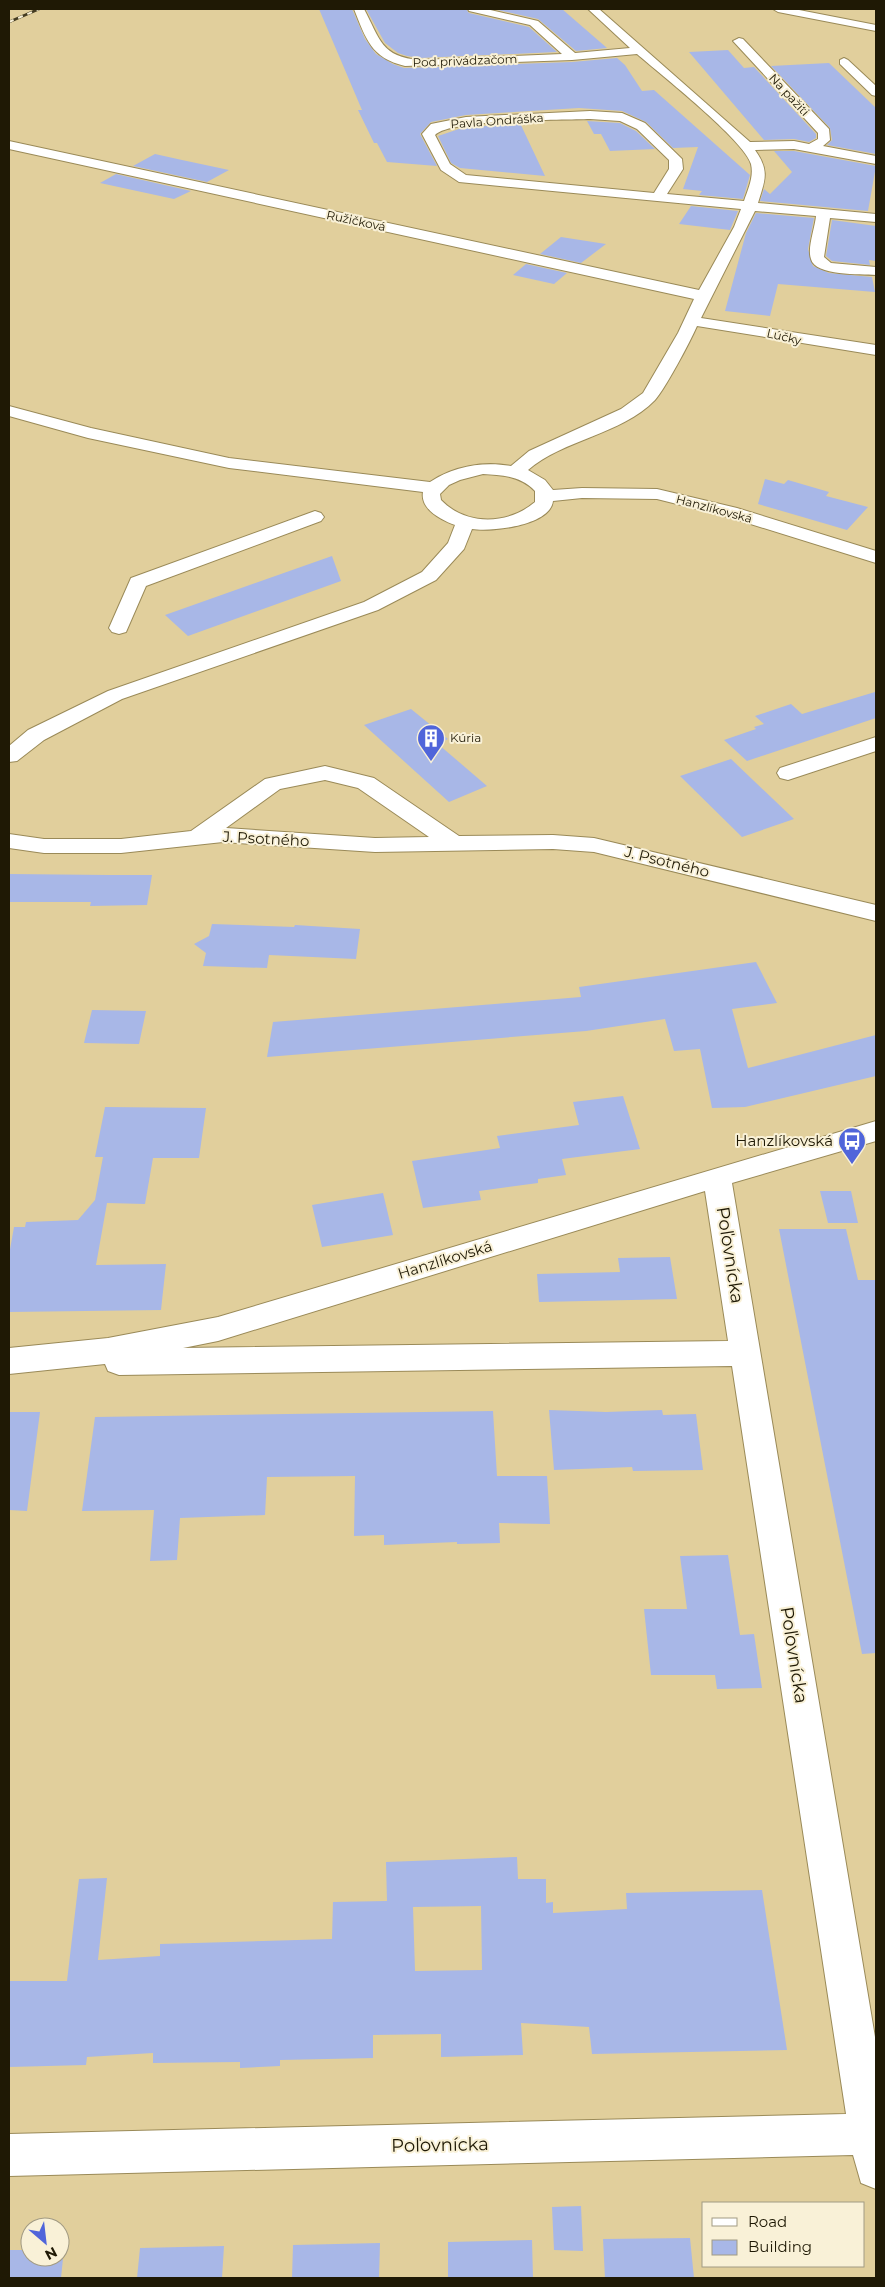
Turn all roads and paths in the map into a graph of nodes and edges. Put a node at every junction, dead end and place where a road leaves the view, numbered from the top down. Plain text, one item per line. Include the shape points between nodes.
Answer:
1 (359, 9) edge
2 (473, 9) edge
3 (593, 9) edge
4 (778, 9) edge
5 (876, 28) edge
6 (739, 42) dead end
7 (640, 50) junction
8 (572, 57) junction
9 (844, 62) dead end
10 (876, 92) edge
11 (9, 146) edge
12 (746, 146) junction
13 (812, 148) junction
14 (876, 160) edge
15 (658, 197) junction
16 (749, 206) junction
17 (824, 213) junction
18 (876, 218) edge
19 (876, 271) edge
20 (703, 296) junction
21 (692, 321) junction
22 (876, 350) edge
23 (9, 411) edge
24 (516, 472) junction
25 (434, 488) junction
26 (546, 496) junction
27 (315, 517) dead end
28 (465, 521) junction
29 (876, 557) edge
30 (118, 628) dead end
31 (876, 744) edge
32 (9, 756) edge
33 (808, 790) dead end
34 (198, 838) junction
35 (9, 841) edge
36 (454, 843) junction
37 (876, 913) edge
38 (876, 1131) edge
39 (717, 1177) junction
40 (745, 1353) junction
41 (9, 1363) edge
42 (873, 2151) edge
43 (9, 2156) edge

1 - 8 street, Pod privádzačom via 382,54 398,62 420,64
2 - 8 street via 534,22
3 - 7 street
4 - 5 street
6 - 13 street, Na pažiti via 824,132 824,140
7 - 8 street, Pod privádzačom
7 - 12 street
9 - 10 street
11 - 20 street, Ružičková
12 - 13 street via 786,144
12 - 16 street via 757,162 759,175
13 - 14 street
15 - 15 street, Pavla Ondráška via 676,169 675,159 640,126 622,117 590,115 450,122 428,134 445,168 454,176
15 - 16 street, Pavla Ondráška
16 - 17 street, Pavla Ondráška
16 - 20 street
17 - 18 street, Pavla Ondráška
17 - 19 street via 819,262 828,267
20 - 21 street
21 - 22 street, Lúčky
21 - 24 street via 649,396 627,413 535,455
23 - 25 street via 88,433 229,463
24 - 25 street via 466,470 446,478
24 - 26 street via 540,484
25 - 28 street via 434,504 440,511
26 - 28 street via 538,511 514,522
26 - 29 street, Hanzlíkovská via 657,494 731,512
27 - 30 street via 138,582
28 - 32 street via 458,546 429,576 371,606 115,695 36,735
31 - 33 street via 781,767
34 - 35 street, J. Psotného via 117,846 44,846
34 - 36 street, J. Psotného via 223,835 375,845
34 - 36 street, J. Psotného via 273,784 325,773 366,783
36 - 37 street, J. Psotného via 594,845
38 - 39 street, Hanzlíkovská
39 - 40 street, Poľovnícka
39 - 41 street, Hanzlíkovská via 218,1330 108,1351
40 - 41 street, Hanzlíkovská
40 - 42 street, Poľovnícka
42 - 43 street, Poľovnícka

